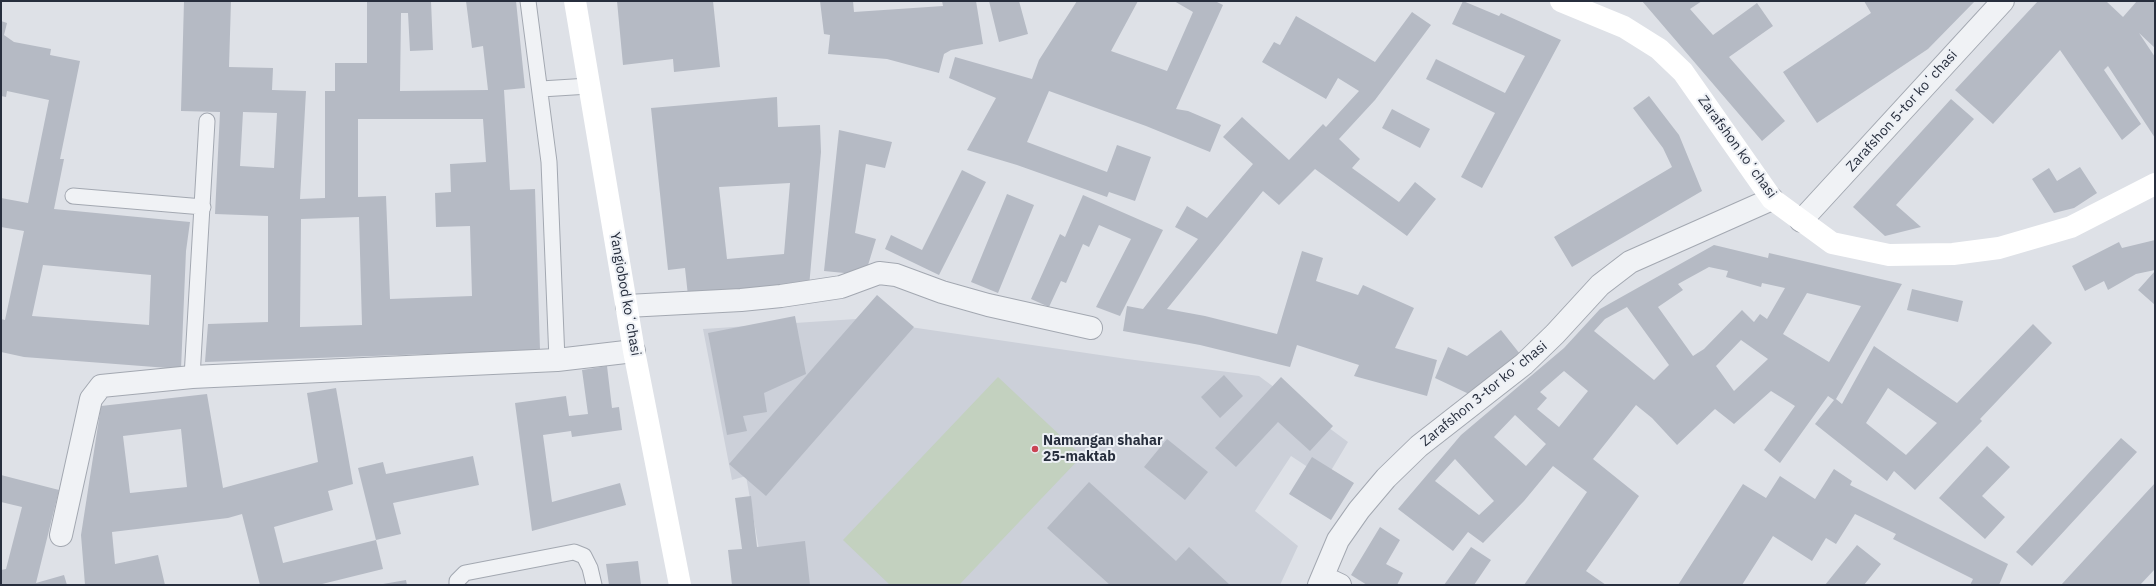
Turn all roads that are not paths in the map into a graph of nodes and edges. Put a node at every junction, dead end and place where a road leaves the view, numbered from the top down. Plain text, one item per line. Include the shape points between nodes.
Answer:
1 (528, 1) edge
2 (575, 1) edge
3 (1561, 1) edge
4 (2003, 1) edge
5 (589, 86) junction
6 (540, 89) junction
7 (208, 121) dead end
8 (2155, 184) edge
9 (73, 196) dead end
10 (1772, 199) junction
11 (203, 208) junction
12 (1801, 221) junction
13 (627, 306) junction
14 (1092, 328) dead end
15 (634, 351) junction
16 (557, 360) junction
17 (192, 377) junction
18 (62, 535) dead end
19 (1328, 582) edge
20 (457, 585) edge
21 (594, 585) edge
22 (680, 585) edge

1 - 6 lane
2 - 5 street, Yangiobod koʻchasi
3 - 10 street, Zarafshon koʻchasi via 1624,27 1659,49 1683,72
4 - 12 street, Zarafshon 5-tor koʻchasi
5 - 6 lane
5 - 13 street, Yangiobod koʻchasi
6 - 16 lane via 549,162
7 - 11 lane
8 - 12 street, Zarafshon koʻchasi via 2071,227 1999,248 1953,254 1890,255 1832,243
9 - 11 lane
10 - 12 street, Zarafshon koʻchasi
10 - 19 street, Zarafshon 3-tor koʻchasi via 1630,262 1600,285 1556,334 1524,364 1419,446 1386,478 1338,540
11 - 17 lane
13 - 14 street via 781,296 841,287 879,273 896,275 942,292 988,304
13 - 15 street, Yangiobod koʻchasi
15 - 16 street
15 - 22 street, Yangiobod koʻchasi
16 - 17 street
17 - 18 street via 105,385 97,389 91,399
20 - 21 lane via 457,581 465,573 574,552 584,556

